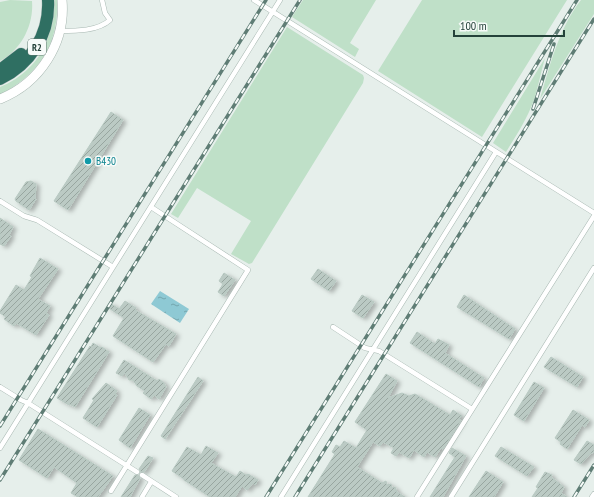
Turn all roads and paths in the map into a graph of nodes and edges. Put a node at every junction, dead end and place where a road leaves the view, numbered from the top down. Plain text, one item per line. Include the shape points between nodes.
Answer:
1 (40, 0) edge
2 (48, 0) edge
3 (62, 0) edge
4 (102, 0) edge
5 (254, 0) edge
6 (280, 0) edge
7 (272, 12) junction
8 (60, 31) junction
9 (0, 70) edge
10 (0, 79) edge
11 (0, 99) edge
12 (496, 152) junction
13 (0, 201) edge
14 (151, 207) junction
15 (594, 214) edge
16 (113, 267) junction
17 (594, 268) edge
18 (333, 326) dead end
19 (372, 350) junction
20 (0, 387) edge
21 (28, 403) junction
22 (472, 409) junction
23 (0, 448) edge
24 (127, 465) junction
25 (137, 472) dead end
26 (142, 475) dead end
27 (151, 482) junction
28 (110, 494) edge
29 (594, 494) edge
30 (142, 497) edge
31 (176, 497) edge
32 (281, 497) edge
33 (417, 497) edge
34 (451, 497) edge
35 (592, 497) edge

1 - 9 highway, R2 via 40,13 34,36 22,54
2 - 10 highway, R2 via 46,26 36,48 22,64
3 - 8 street
4 - 8 lane via 105,13 110,20 106,24
5 - 7 lane
6 - 7 lane
7 - 12 lane
7 - 14 lane
8 - 11 street via 47,60 35,76 16,92
12 - 15 lane
12 - 19 lane
13 - 16 lane via 24,216 37,220
14 - 16 lane
14 - 24 lane via 248,270
15 - 22 lane
16 - 21 lane
17 - 34 lane
18 - 19 lane
19 - 22 lane via 379,351
19 - 32 lane
20 - 21 lane
21 - 23 lane
21 - 24 lane
22 - 33 lane
24 - 25 lane
24 - 28 lane
26 - 27 lane
27 - 30 lane
27 - 31 lane
29 - 35 lane

